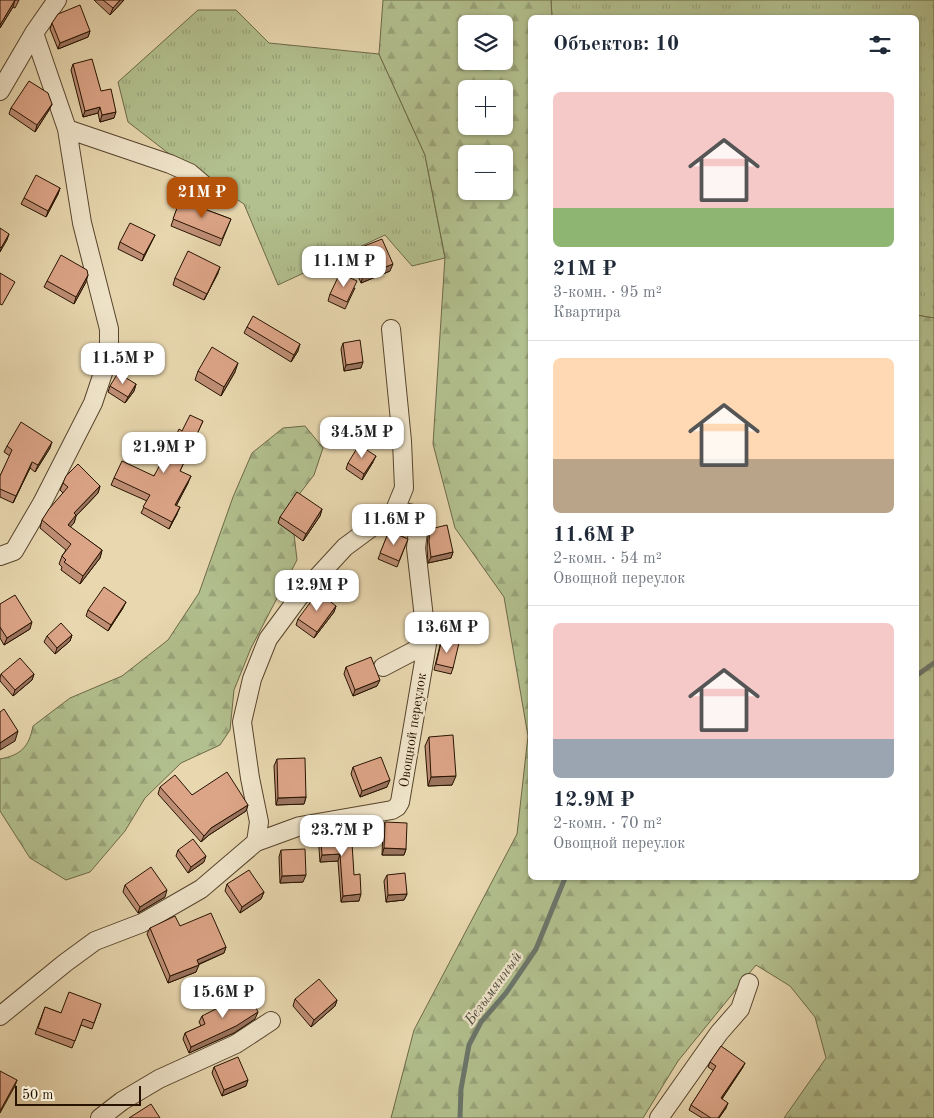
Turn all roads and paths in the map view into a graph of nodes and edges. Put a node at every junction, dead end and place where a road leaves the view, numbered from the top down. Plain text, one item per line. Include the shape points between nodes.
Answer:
1 (57, 0) edge
2 (34, 33) junction
3 (0, 91) edge
4 (67, 129) junction
5 (217, 196) dead end
6 (391, 329) dead end
7 (395, 510) junction
8 (0, 556) edge
9 (427, 644) junction
10 (383, 667) dead end
11 (256, 842) junction
12 (749, 983) dead end
13 (0, 1016) edge
14 (271, 1021) dead end
15 (100, 1118) edge
16 (659, 1118) edge

1 - 2 street
2 - 3 street
2 - 4 street
4 - 5 street via 170,164 190,173
4 - 8 street via 82,223 109,329 109,354 94,403 42,502 14,551
6 - 7 street via 404,488
7 - 9 street via 413,514 419,522 416,548
7 - 11 street via 345,547 298,597 268,639 252,678 242,722 259,822
9 - 10 street
9 - 11 street, Овощной переулок via 397,807 300,826
11 - 13 street, Овощной переулок via 201,889 142,923 95,941
12 - 16 street via 740,1009 719,1033
14 - 15 street via 236,1044 159,1079

